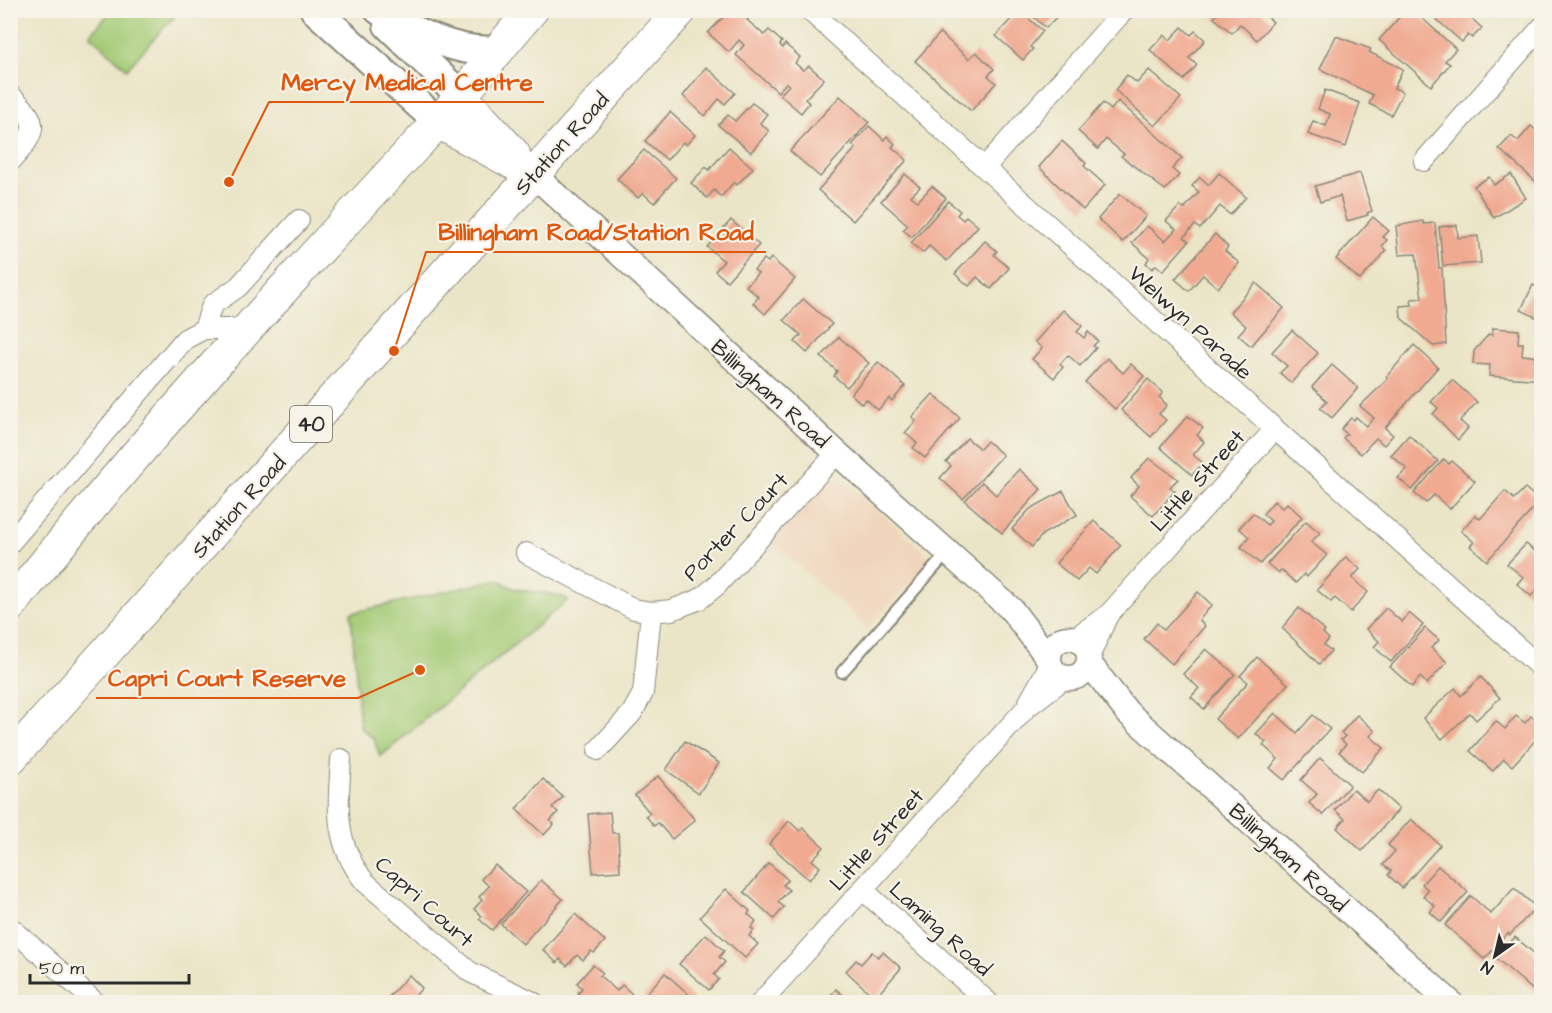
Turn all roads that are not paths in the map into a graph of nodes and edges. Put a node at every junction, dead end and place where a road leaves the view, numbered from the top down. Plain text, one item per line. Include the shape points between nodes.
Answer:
1 (315, 10) edge
2 (374, 10) edge
3 (379, 10) edge
4 (681, 10) edge
5 (809, 10) edge
6 (1124, 10) edge
7 (522, 15) edge
8 (1542, 27) edge
9 (497, 50) junction
10 (10, 95) edge
11 (460, 95) junction
12 (438, 122) junction
13 (1424, 161) dead end
14 (10, 162) edge
15 (985, 167) junction
16 (533, 174) junction
17 (299, 220) dead end
18 (204, 329) junction
19 (248, 329) junction
20 (1274, 430) junction
21 (837, 453) junction
22 (10, 543) edge
23 (949, 551) junction
24 (526, 553) dead end
25 (10, 606) edge
26 (651, 612) junction
27 (1069, 659) junction
28 (1542, 669) edge
29 (842, 672) dead end
30 (598, 750) dead end
31 (10, 759) edge
32 (341, 759) dead end
33 (862, 890) junction
34 (10, 927) edge
35 (95, 1002) edge
36 (533, 1002) edge
37 (761, 1002) edge
38 (988, 1002) edge
39 (1450, 1002) edge

1 - 12 main road
2 - 11 main road
3 - 9 main road via 401,24 459,48
4 - 16 main road, Station Road / 40
5 - 15 street, Welwyn Parade
6 - 15 street
7 - 9 main road
8 - 13 street
9 - 11 main road
10 - 14 street via 30,116 34,128 28,142
11 - 12 main road
11 - 16 main road
12 - 16 main road
12 - 19 main road
15 - 20 street, Welwyn Parade
16 - 21 street, Billingham Road
16 - 31 main road, Station Road / 40
17 - 18 street via 238,287 212,306
18 - 19 street
18 - 22 street via 172,351
19 - 25 main road via 137,453
20 - 27 street, Little Street
20 - 28 street, Welwyn Parade
21 - 23 street, Billingham Road
21 - 26 street, Porter Court via 708,593 688,606
23 - 27 street, Billingham Road
23 - 29 lane
24 - 26 street, Porter Court via 634,609
26 - 30 street via 643,693 632,713
27 - 33 street, Little Street
27 - 39 street, Billingham Road
32 - 36 street, Capri Court via 339,824 352,866 365,882 470,972
33 - 37 street, Little Street
33 - 38 street, Laming Road
34 - 35 street

